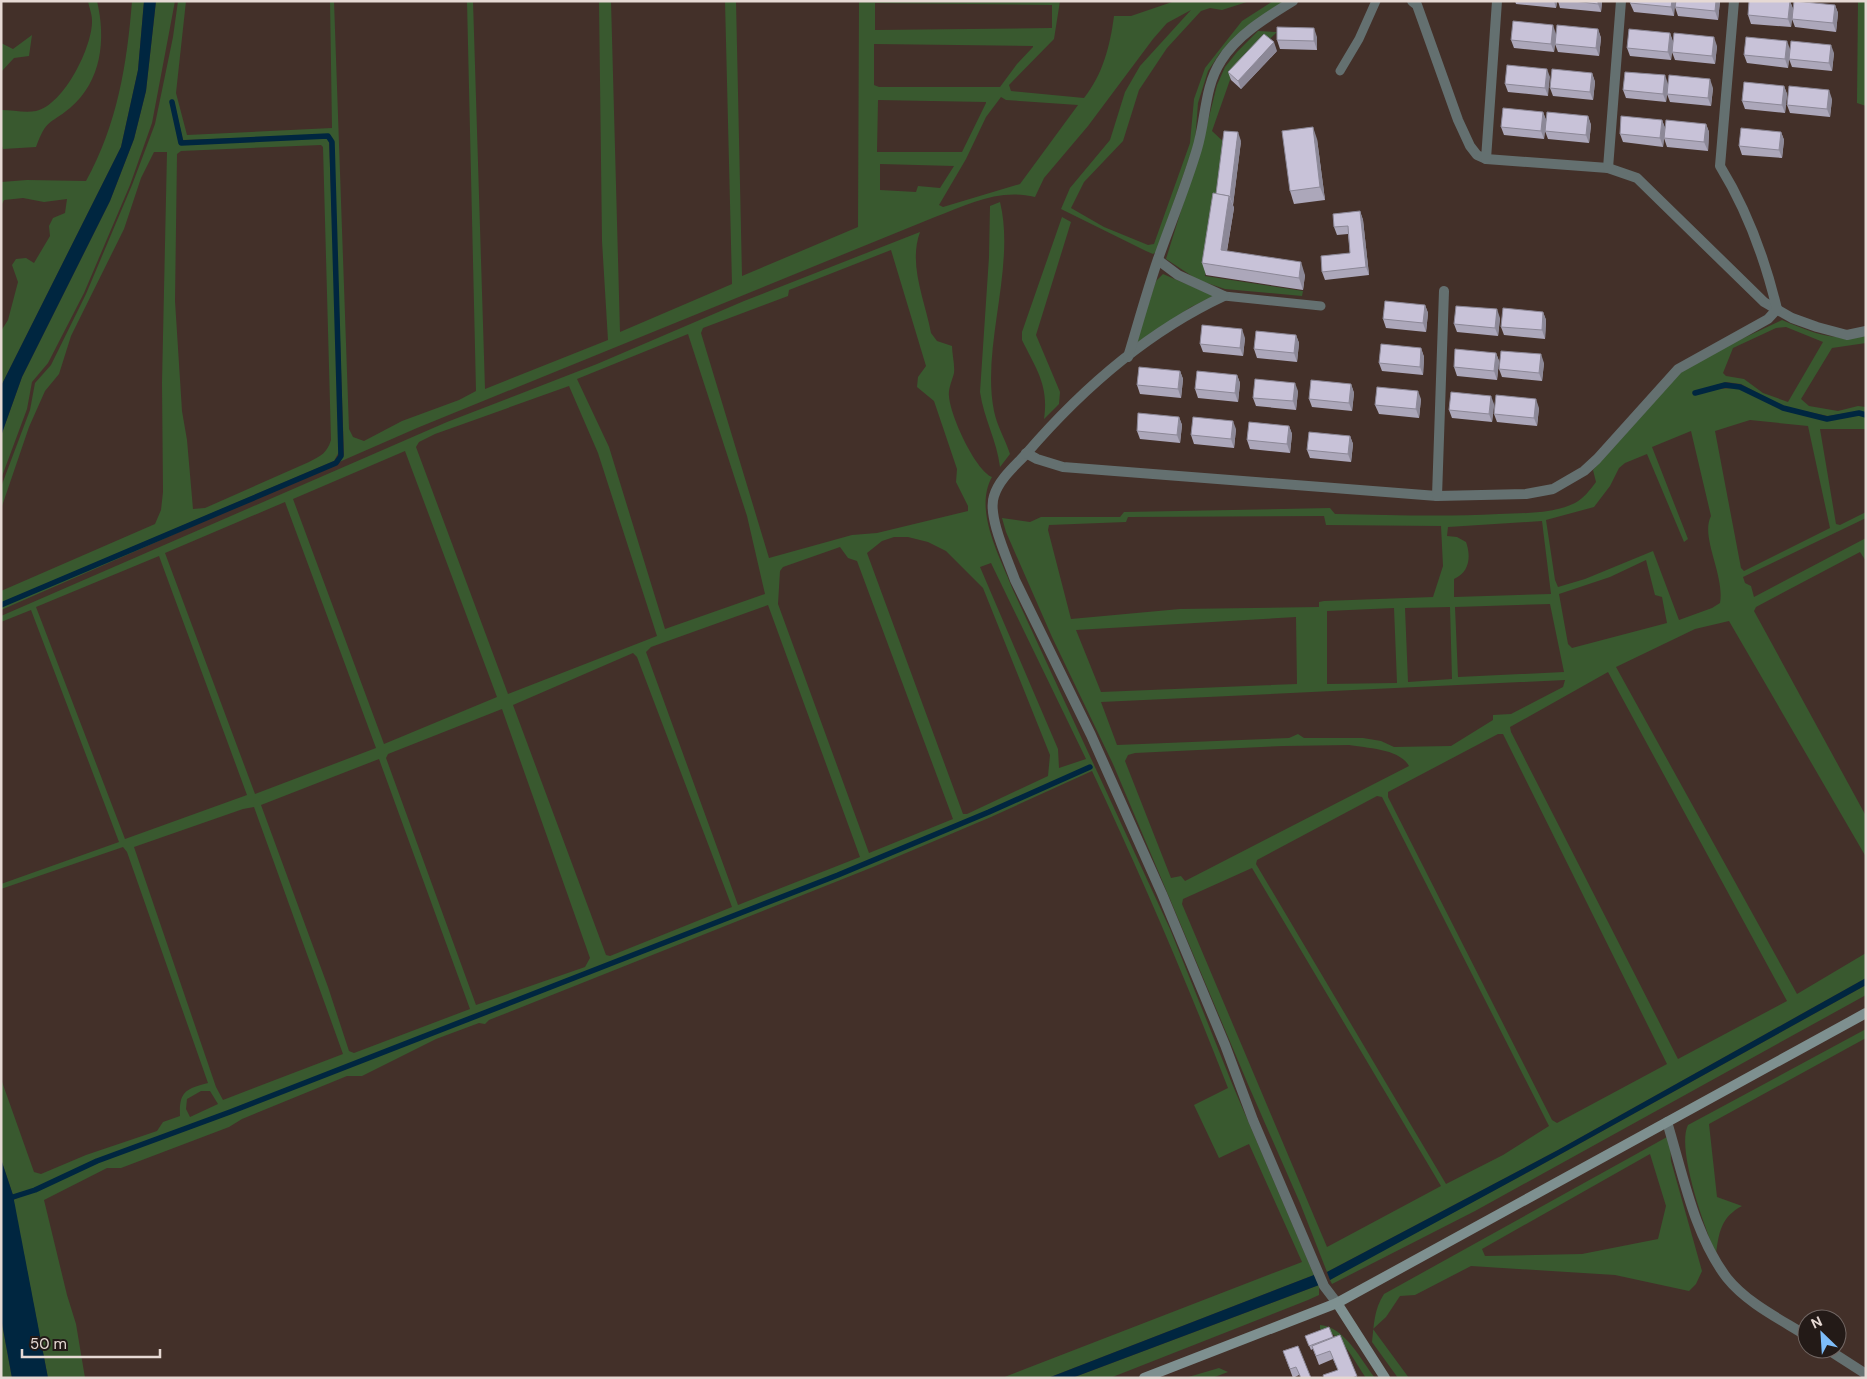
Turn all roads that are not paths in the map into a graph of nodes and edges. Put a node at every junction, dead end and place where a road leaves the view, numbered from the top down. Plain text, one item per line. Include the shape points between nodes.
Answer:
1 (1293, 1) edge
2 (1376, 1) edge
3 (1412, 1) edge
4 (1497, 1) edge
5 (1621, 1) edge
6 (1734, 1) edge
7 (1340, 71) dead end
8 (1486, 159) junction
9 (1608, 168) junction
10 (1158, 260) junction
11 (1444, 290) dead end
12 (1224, 296) junction
13 (1321, 306) dead end
14 (1777, 309) junction
15 (1866, 331) edge
16 (1128, 357) junction
17 (1026, 453) junction
18 (1437, 496) junction
19 (1866, 1013) edge
20 (1667, 1122) junction
21 (1338, 1303) junction
22 (1797, 1330) edge
23 (1843, 1359) edge
24 (1866, 1374) edge
25 (1144, 1378) edge
26 (1385, 1378) edge

1 - 10 street via 1240,38 1221,61 1211,84 1200,140 1185,189
2 - 7 lane
3 - 8 street via 1418,5 1470,146 1477,155
4 - 8 street
5 - 9 street
6 - 14 street via 1720,166 1752,228
8 - 9 street
9 - 14 street via 1637,178 1764,302
10 - 12 street via 1178,275
10 - 16 street
11 - 18 street
12 - 13 lane
12 - 16 street via 1168,326
14 - 15 street via 1792,318 1847,335
14 - 18 street via 1768,319 1678,369 1597,459 1565,484 1526,494
16 - 17 street via 1098,380
17 - 18 street via 1064,467
17 - 21 street via 1004,477 994,496 992,507 1005,553 1116,790 1196,974 1324,1286
19 - 20 main road
20 - 21 main road
20 - 22 street via 1709,1250 1728,1279 1751,1300
21 - 25 main road
21 - 26 main road
23 - 24 street

